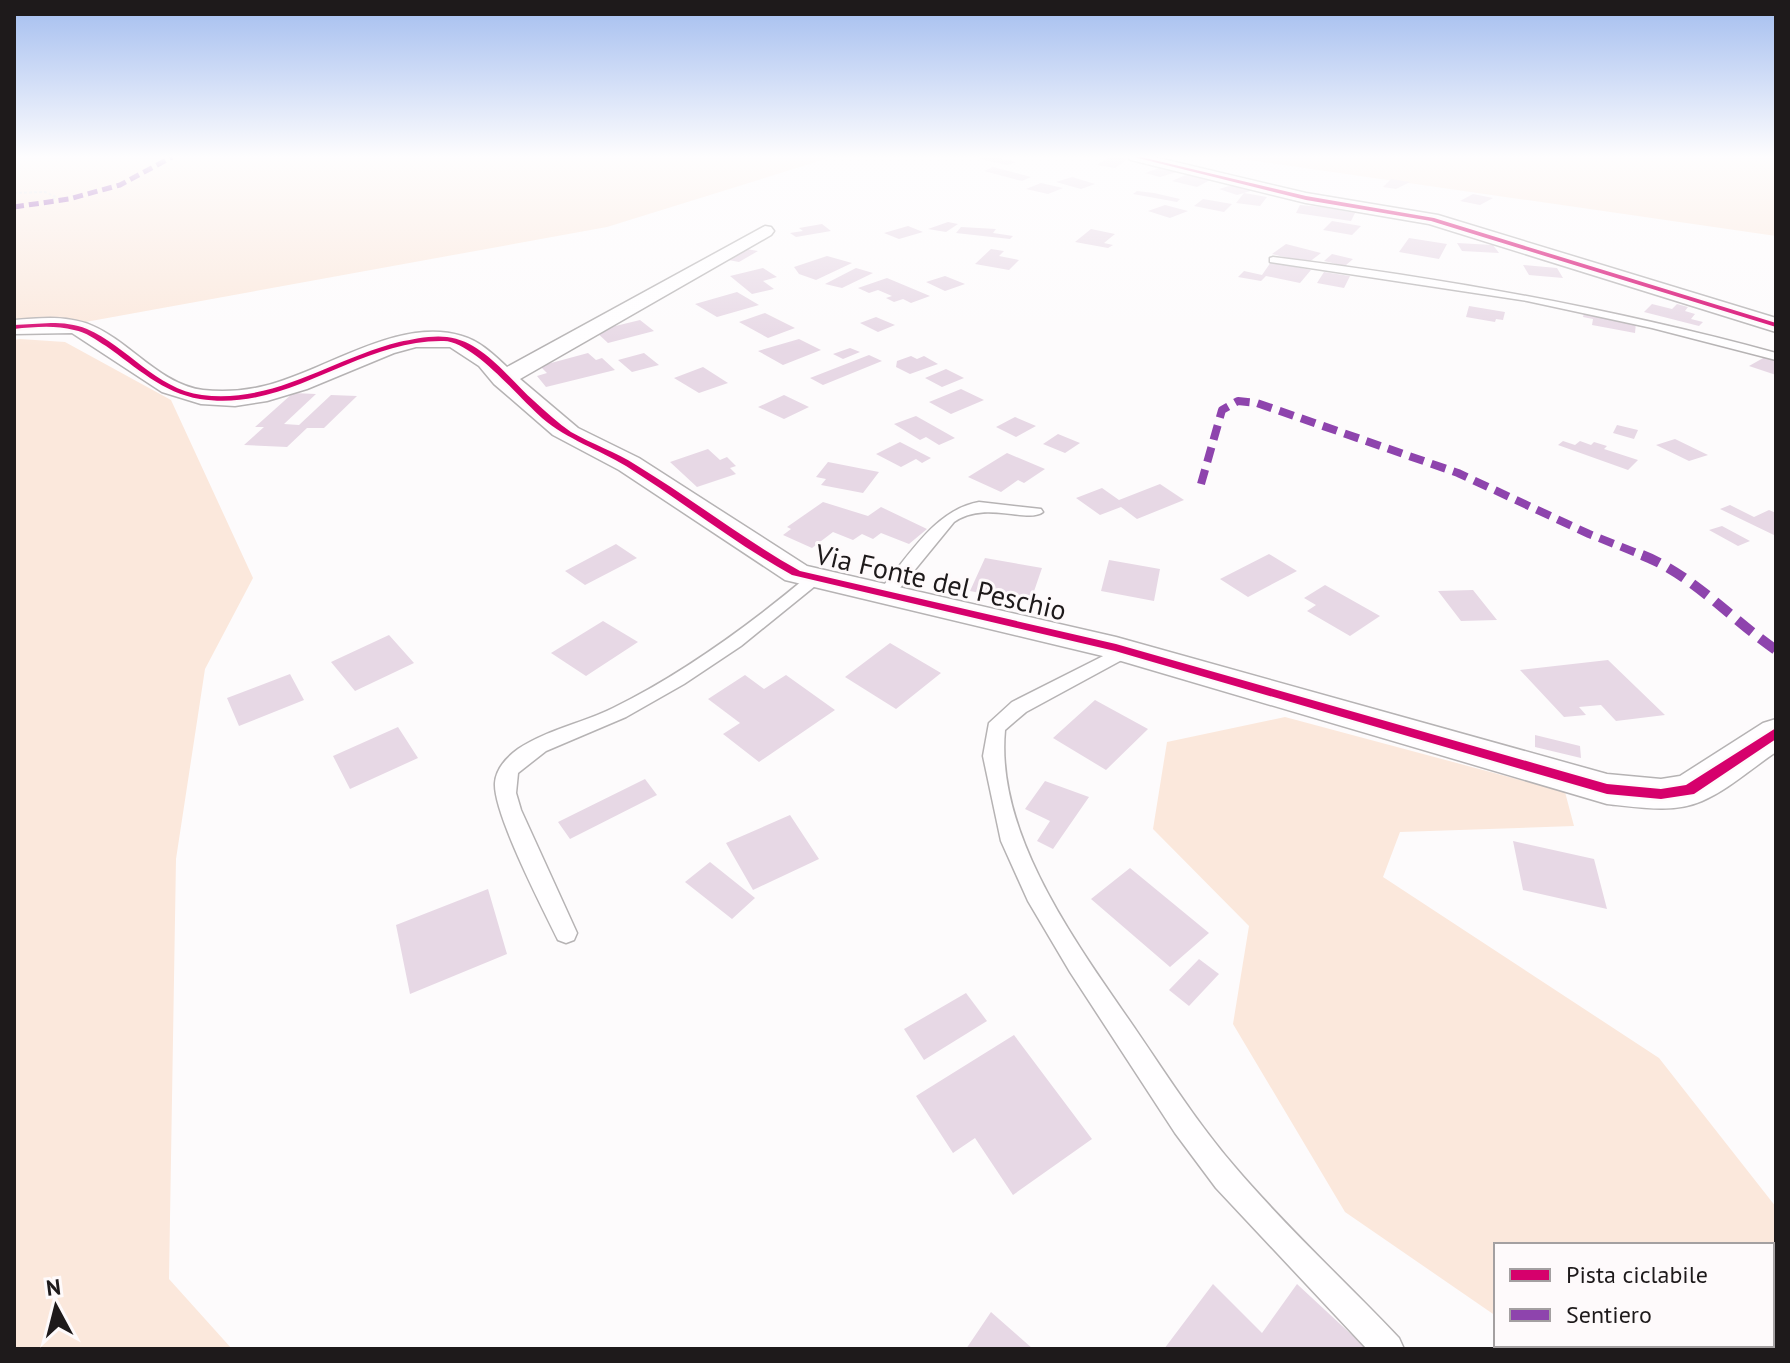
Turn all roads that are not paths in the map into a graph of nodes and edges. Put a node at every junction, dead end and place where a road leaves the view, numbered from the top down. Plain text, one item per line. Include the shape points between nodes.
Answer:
1 (1437, 221) edge
2 (765, 231) dead end
3 (1273, 260) dead end
4 (1776, 325) edge
5 (14, 327) edge
6 (1776, 357) edge
7 (503, 379) junction
8 (1036, 512) dead end
9 (814, 579) junction
10 (885, 595) junction
11 (1125, 651) junction
12 (1776, 733) edge
13 (566, 933) dead end
14 (1388, 1349) edge

1 - 4 street
2 - 7 street
3 - 6 lane via 1631,317
5 - 7 street, Via Fonte del Peschio via 83,330 176,389 208,398 278,392 397,345 424,340 461,342
7 - 9 street, Via Fonte del Peschio via 561,429 628,464 777,563
8 - 10 lane via 989,506 960,510
9 - 10 street, Via Fonte del Peschio
9 - 13 lane via 772,615 668,686 530,752 510,768 504,787 511,809
10 - 11 street, Via Fonte del Peschio
11 - 12 street, Via Fonte del Peschio via 1632,793 1689,790
11 - 14 lane via 1019,707 996,728 993,756 1012,841 1070,952 1184,1124 1226,1178

